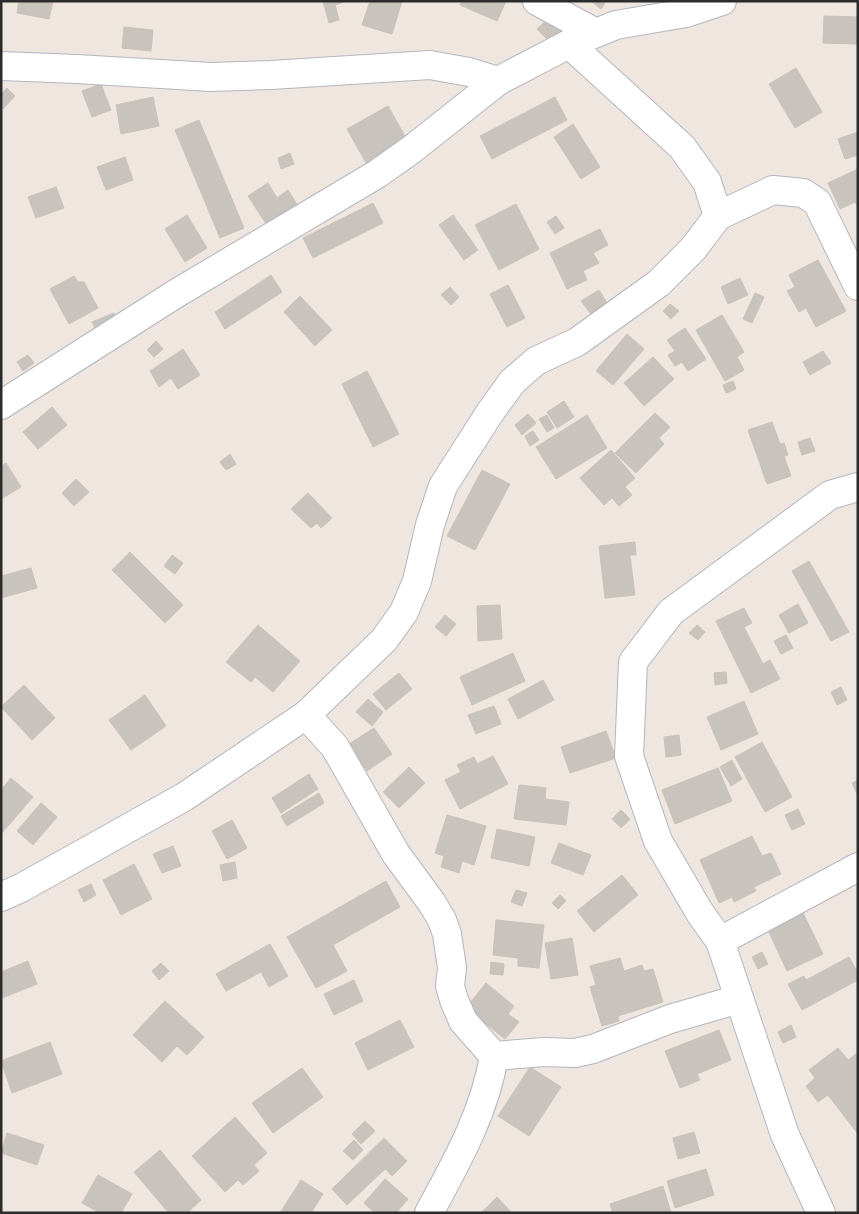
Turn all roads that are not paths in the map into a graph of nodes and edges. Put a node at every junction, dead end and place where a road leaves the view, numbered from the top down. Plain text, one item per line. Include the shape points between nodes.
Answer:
1 (536, 1) edge
2 (722, 1) edge
3 (596, 33) junction
4 (569, 44) junction
5 (1, 66) edge
6 (498, 81) junction
7 (718, 216) junction
8 (858, 286) edge
9 (1, 405) edge
10 (858, 487) edge
11 (306, 715) junction
12 (858, 867) edge
13 (1, 897) edge
14 (720, 941) junction
15 (739, 999) junction
16 (494, 1056) junction
17 (429, 1213) edge
18 (821, 1213) edge

1 - 3 street
2 - 3 street via 686,13 616,25
3 - 4 street
4 - 6 street
4 - 7 street via 682,147 707,182
5 - 6 street via 211,77 430,66 469,72
6 - 9 street via 377,174 177,293
7 - 8 street via 773,190 803,193 816,202
7 - 11 street via 693,250 659,283 576,342 536,361 512,382 443,486 417,581 404,612 384,640
10 - 14 street via 830,495 671,612 633,662 629,756 658,841
11 - 13 street via 184,797
11 - 16 street via 335,747 396,854 442,920 447,934 452,968 450,986 454,1000 463,1022
12 - 14 street
14 - 15 street
15 - 16 street via 670,1019 584,1051
15 - 18 street via 785,1135
16 - 17 street via 490,1081 477,1115

